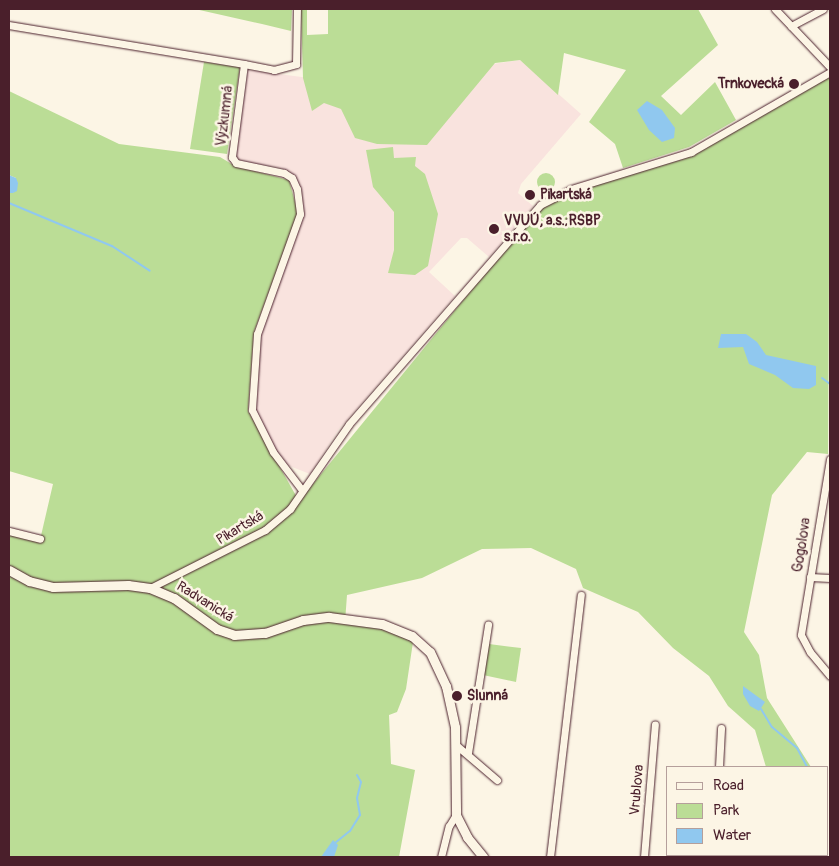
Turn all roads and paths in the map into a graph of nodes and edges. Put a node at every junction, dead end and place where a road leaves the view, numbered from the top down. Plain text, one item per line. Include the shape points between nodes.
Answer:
1 (297, 9) edge
2 (775, 9) edge
3 (823, 9) edge
4 (9, 25) edge
5 (791, 26) junction
6 (244, 64) junction
7 (830, 67) edge
8 (830, 72) edge
9 (830, 459) edge
10 (302, 490) junction
11 (9, 531) edge
12 (40, 539) dead end
13 (9, 570) edge
14 (810, 577) junction
15 (830, 578) edge
16 (150, 588) junction
17 (581, 595) dead end
18 (488, 625) dead end
19 (830, 676) edge
20 (655, 724) dead end
21 (721, 728) dead end
22 (456, 745) junction
23 (468, 753) junction
24 (719, 766) edge
25 (497, 780) dead end
26 (456, 815) junction
27 (441, 857) edge
28 (483, 857) edge
29 (550, 857) edge
30 (644, 857) edge

1 - 6 street via 296,64 274,70
2 - 5 street
3 - 5 street
4 - 6 street
5 - 7 street
6 - 10 street, Výzkumná via 232,157 236,163 284,173 292,178 300,214 257,334 252,410 274,452
8 - 10 street, Pikartská via 691,152 571,189 533,211 348,424
9 - 14 street, Gogolova
10 - 16 street, Pikartská via 290,509 266,530
11 - 12 street
13 - 16 street, Radvanická via 53,587 128,585
14 - 15 street
14 - 19 street, Gogolova via 802,635 810,652
16 - 22 street, Radvanická via 174,598 217,629 234,635 266,633 308,618 330,616 375,622 410,634 425,646 441,674 453,712
17 - 29 street
18 - 23 street
20 - 30 street, Vrublova
21 - 24 street
22 - 23 street
22 - 26 street, Radvanická
23 - 25 street
26 - 27 street via 450,822
26 - 28 street, Radvanická via 467,837

